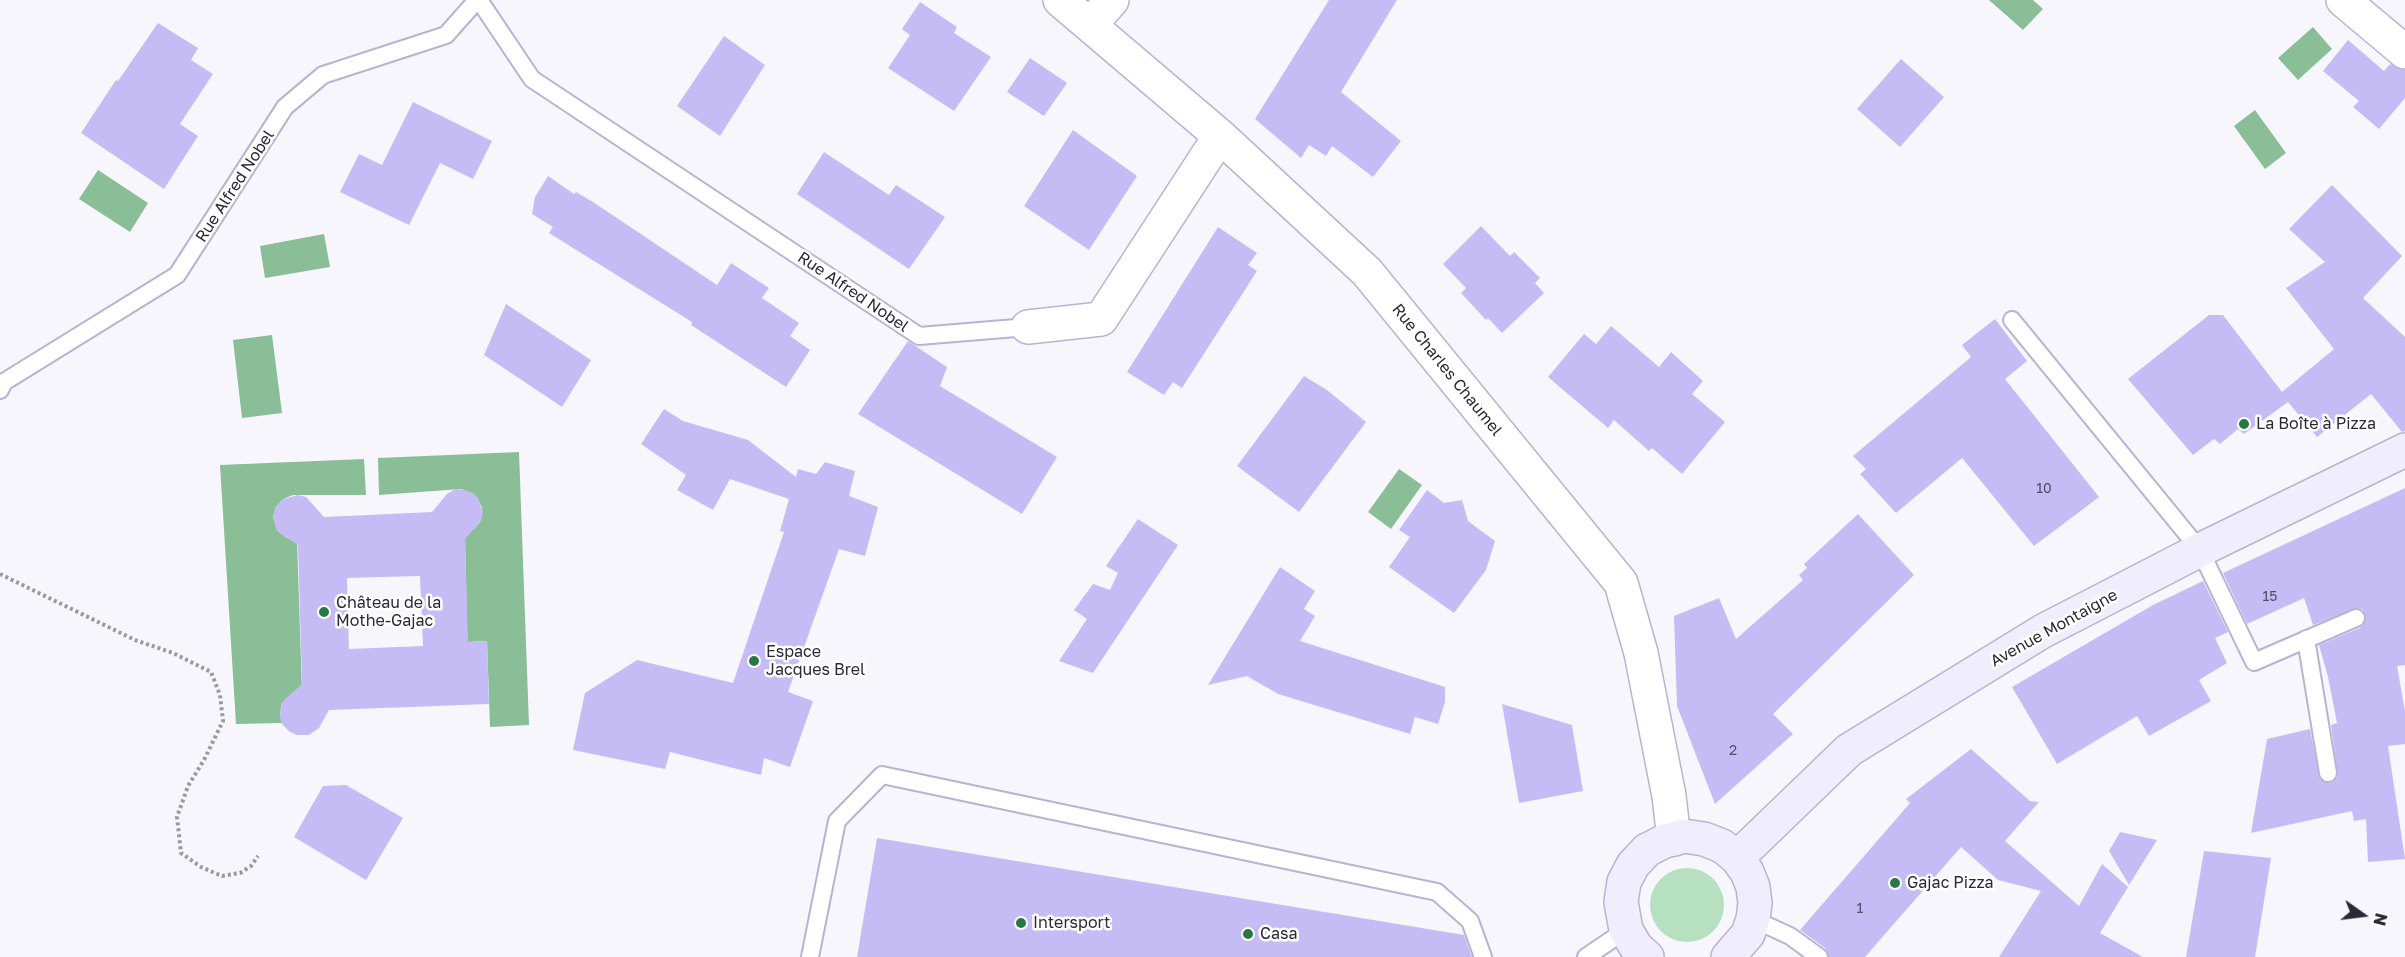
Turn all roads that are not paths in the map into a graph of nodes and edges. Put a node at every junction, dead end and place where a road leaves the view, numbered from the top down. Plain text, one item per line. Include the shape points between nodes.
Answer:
1 (478, 0) edge
2 (1060, 0) edge
3 (1112, 0) edge
4 (2343, 0) edge
5 (1090, 25) junction
6 (2405, 52) edge
7 (1220, 136) junction
8 (2012, 320) dead end
9 (1028, 327) joint
10 (0, 390) edge
11 (2405, 450) edge
12 (2200, 550) junction
13 (2356, 618) dead end
14 (2306, 639) junction
15 (2328, 773) dead end
16 (1674, 839) junction
17 (1737, 858) junction
18 (1753, 919) junction
19 (1635, 948) edge
20 (810, 957) edge
21 (1483, 957) edge
22 (1586, 957) edge
23 (1728, 957) edge
24 (1819, 957) edge

1 - 9 lane, Rue Alfred Nobel via 532,79 919,336
1 - 10 lane, Rue Alfred Nobel via 446,35 323,75 285,107 177,275 4,382
2 - 5 street, Rue Charles Chaumel
3 - 5 street
4 - 6 street
5 - 7 street, Rue Charles Chaumel
7 - 9 street, Rue Alfred Nobel via 1101,319
7 - 16 street, Rue Charles Chaumel via 1367,272 1620,583 1641,653
8 - 12 lane
11 - 12 main road, Avenue Montaigne
12 - 14 lane via 2254,662
12 - 17 main road, Avenue Montaigne via 2043,631 1849,750
13 - 14 lane
14 - 15 lane
16 - 17 main road via 1704,839
16 - 19 main road via 1647,850 1624,882 1622,916
17 - 18 main road via 1753,887
18 - 23 main road via 1748,934
18 - 24 lane via 1790,936
19 - 22 lane
20 - 21 lane via 837,821 882,775 1437,892 1470,921

